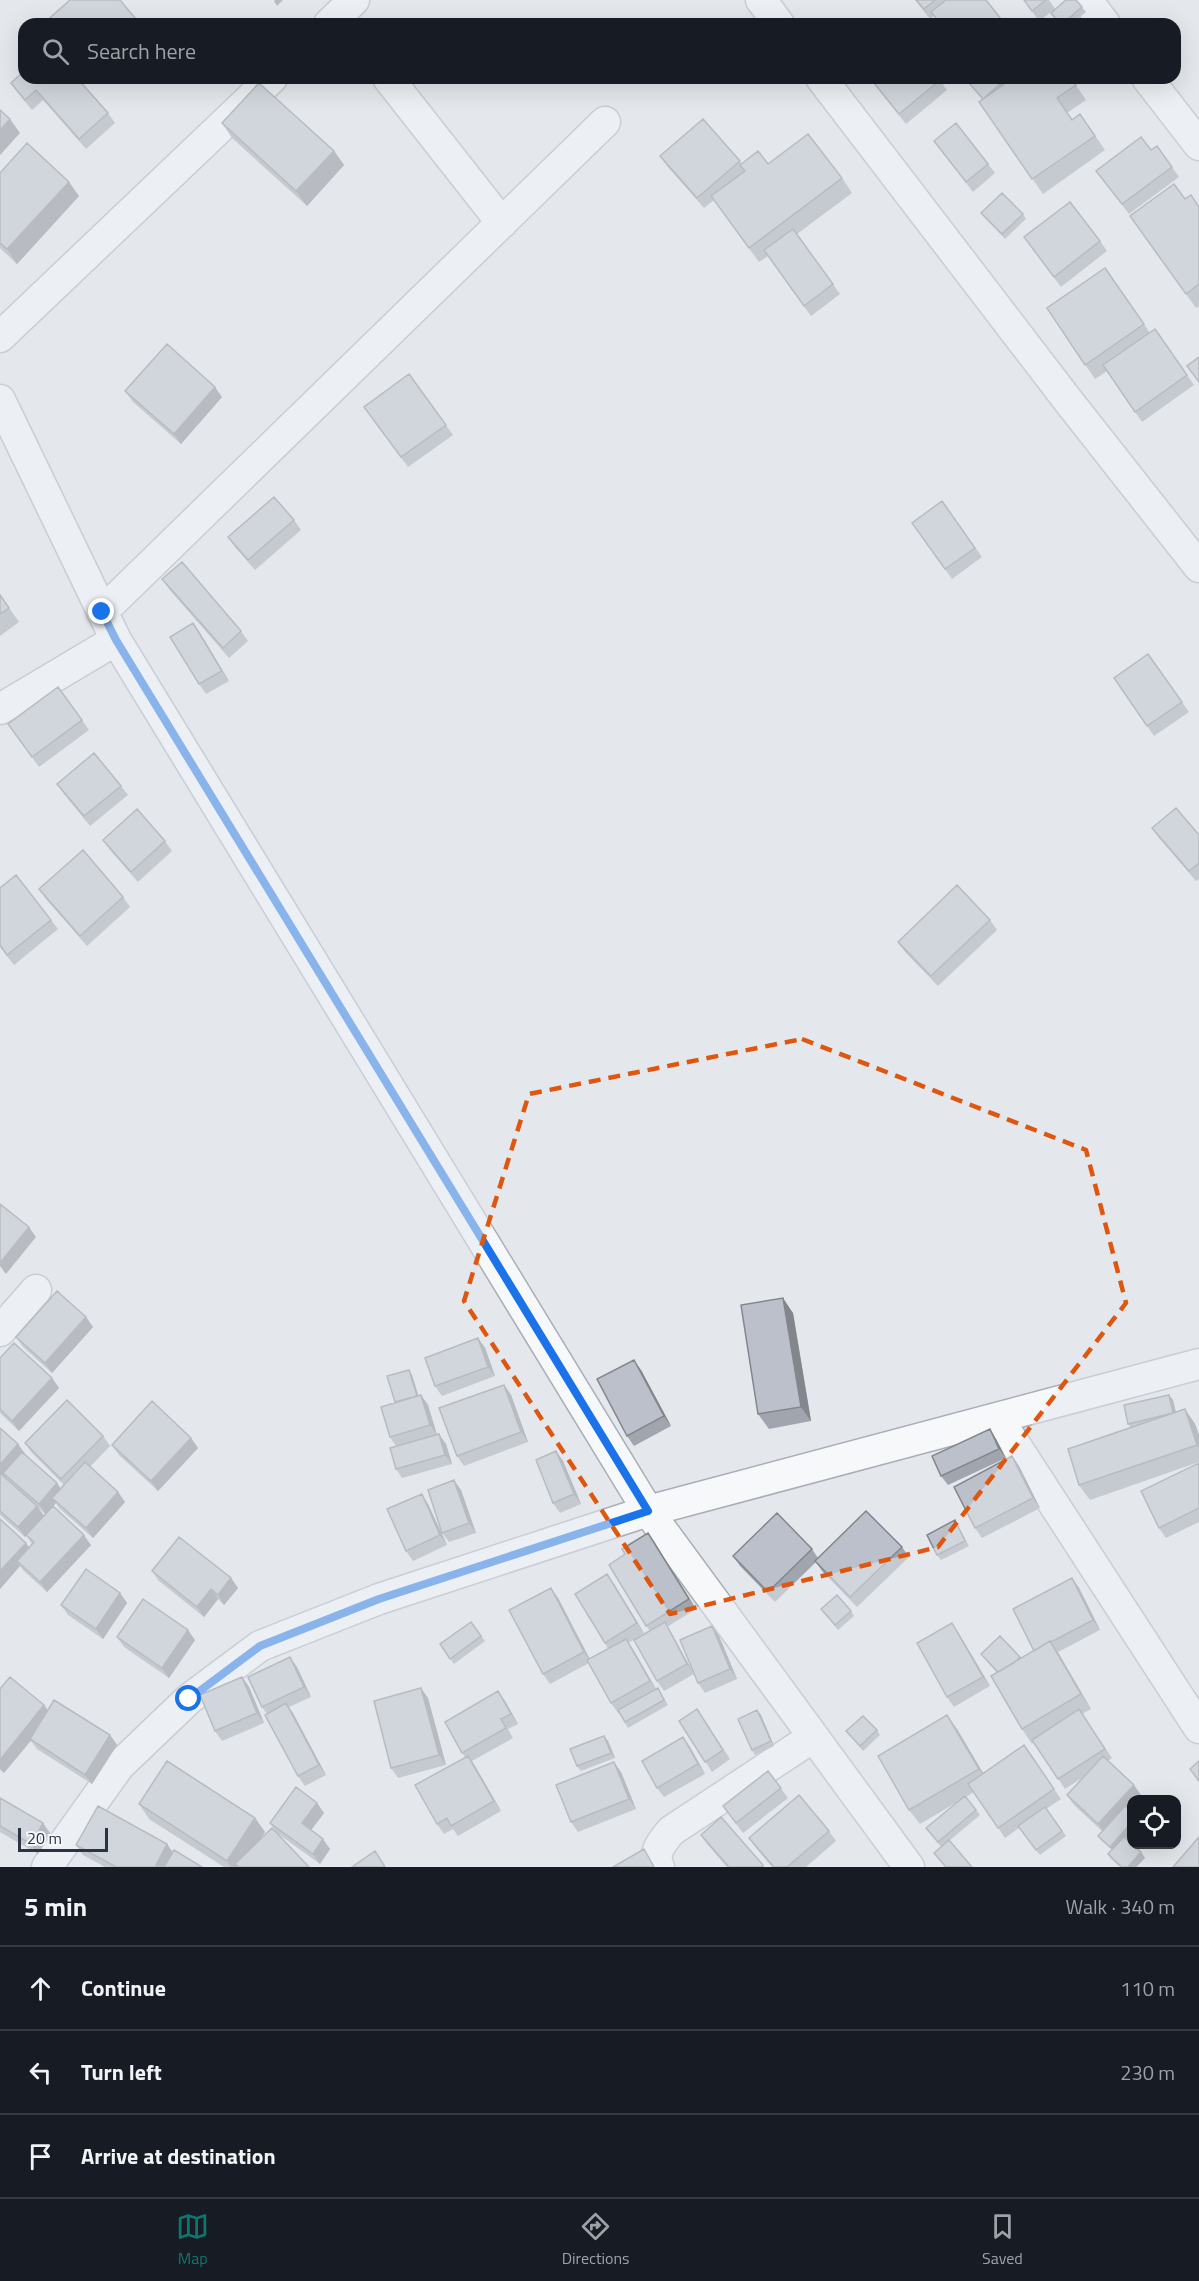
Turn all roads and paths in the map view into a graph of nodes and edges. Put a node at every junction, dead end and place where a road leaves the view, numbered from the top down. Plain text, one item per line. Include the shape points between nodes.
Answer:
1 (761, 0) edge
2 (1087, 0) edge
3 (774, 18) edge
4 (1100, 18) edge
5 (266, 84) edge
6 (393, 84) edge
7 (826, 84) edge
8 (1152, 84) edge
9 (605, 122) dead end
10 (1198, 143) edge
11 (502, 223) junction
12 (0, 337) edge
13 (0, 399) edge
14 (1199, 567) edge
15 (102, 612) junction
16 (116, 640) junction
17 (0, 709) edge
18 (36, 1290) dead end
19 (0, 1331) edge
20 (1199, 1364) edge
21 (998, 1418) junction
22 (648, 1511) junction
23 (1199, 1728) edge
24 (813, 1737) junction
25 (47, 1867) edge
26 (659, 1867) edge
27 (909, 1867) edge

1 - 3 street
2 - 4 street
5 - 12 street
6 - 11 street
7 - 14 street
8 - 10 street
9 - 11 street
11 - 15 street
13 - 15 street
15 - 16 street
16 - 17 street
16 - 22 street
18 - 19 street
20 - 21 street
21 - 22 street
21 - 23 street
22 - 24 street
22 - 25 street via 379,1599 260,1646 189,1699 119,1766
24 - 26 street via 672,1831 659,1845
24 - 27 street

